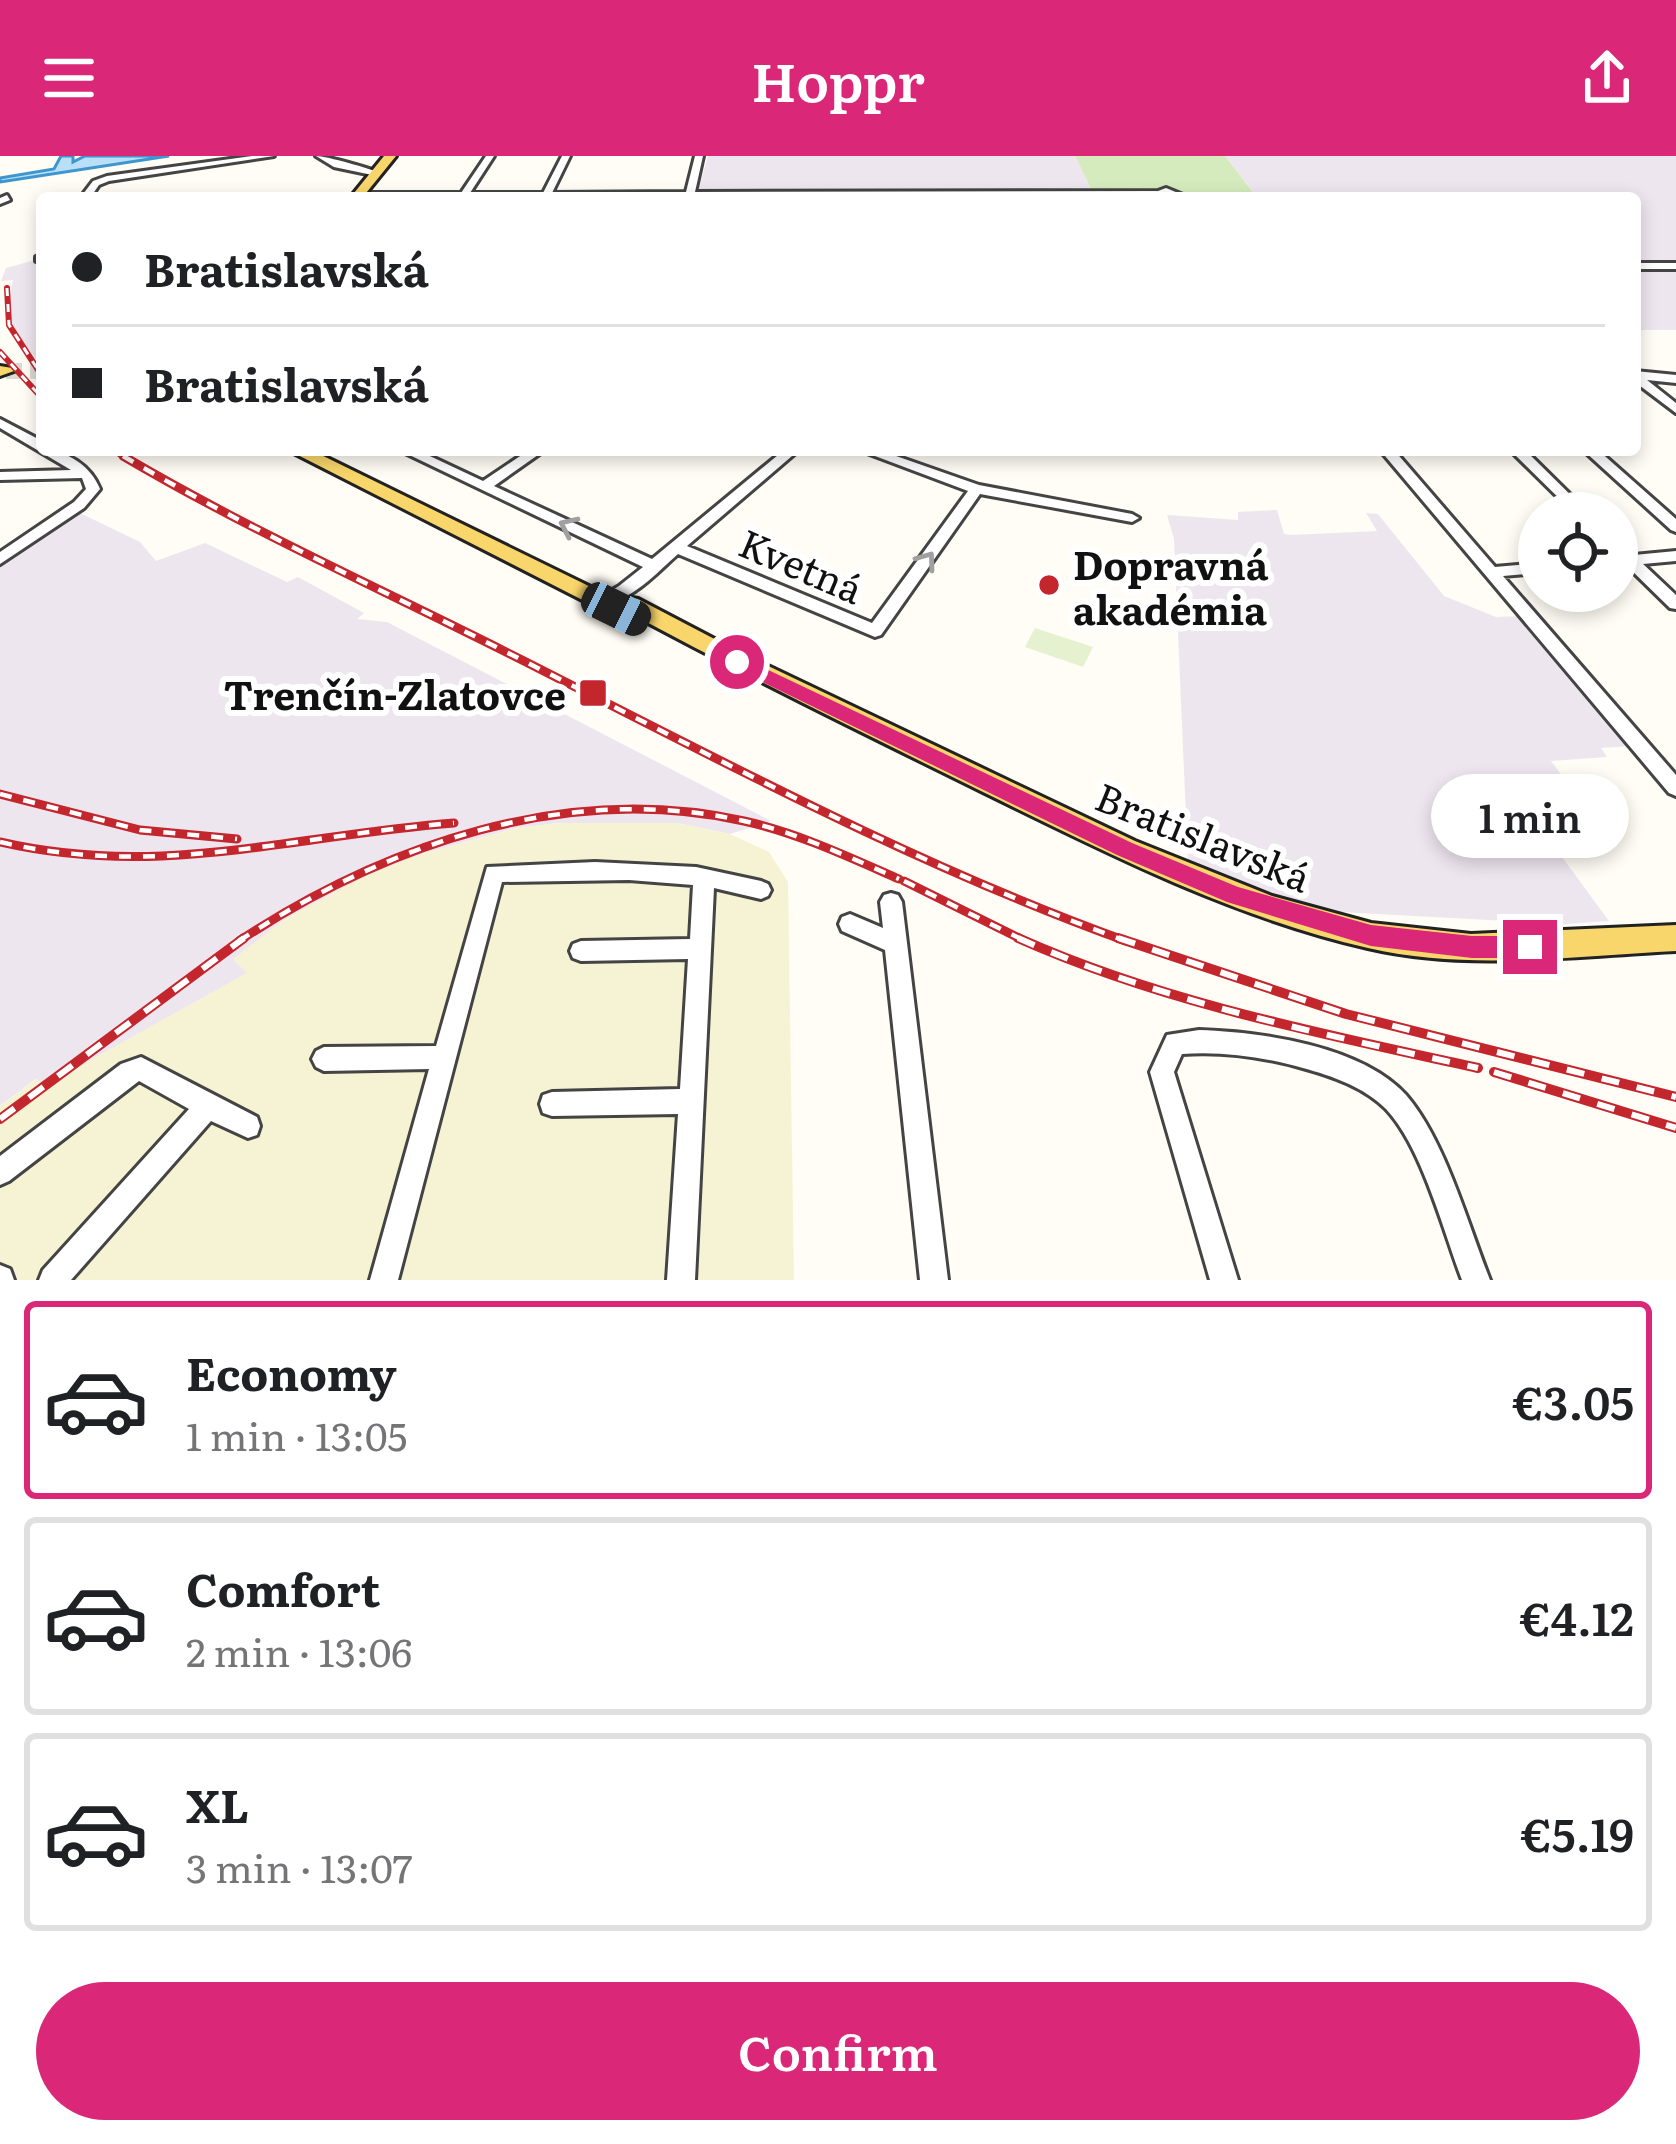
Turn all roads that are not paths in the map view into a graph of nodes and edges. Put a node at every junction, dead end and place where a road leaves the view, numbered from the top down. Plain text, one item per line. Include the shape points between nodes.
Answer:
1 (270, 156) edge
2 (490, 156) edge
3 (566, 156) edge
4 (699, 156) edge
5 (326, 157) edge
6 (381, 164) edge
7 (91, 192) edge
8 (360, 192) edge
9 (466, 192) edge
10 (548, 192) edge
11 (690, 192) edge
12 (1641, 266) edge
13 (1676, 266) edge
14 (1641, 376) edge
15 (1676, 379) edge
16 (1641, 381) edge
17 (1676, 409) edge
18 (0, 423) edge
19 (36, 443) edge
20 (58, 456) edge
21 (309, 456) edge
22 (419, 456) edge
23 (529, 456) edge
24 (785, 456) edge
25 (883, 456) edge
26 (1392, 456) edge
27 (1523, 456) edge
28 (1597, 456) edge
29 (86, 473) junction
30 (0, 476) edge
31 (484, 486) junction
32 (976, 489) junction
33 (1560, 492) edge
34 (1132, 518) dead end
35 (1676, 526) edge
36 (675, 547) junction
37 (1638, 556) edge
38 (1676, 556) edge
39 (0, 559) edge
40 (653, 566) junction
41 (1518, 570) edge
42 (1638, 571) edge
43 (1490, 572) junction
44 (604, 599) junction
45 (1676, 604) edge
46 (1676, 788) edge
47 (704, 878) junction
48 (761, 890) dead end
49 (891, 902) dead end
50 (850, 924) dead end
51 (1676, 938) edge
52 (896, 944) junction
53 (700, 949) junction
54 (581, 951) dead end
55 (445, 1057) junction
56 (324, 1059) dead end
57 (691, 1101) junction
58 (552, 1104) dead end
59 (208, 1106) junction
60 (248, 1126) dead end
61 (0, 1172) edge
62 (52, 1280) edge
63 (384, 1280) edge
64 (681, 1280) edge
65 (934, 1280) edge
66 (1224, 1280) edge
67 (1476, 1280) edge

1 - 7 street via 104,180
2 - 9 street
3 - 10 street
4 - 11 street
5 - 6 street via 353,167
6 - 8 main road
12 - 13 street
14 - 15 street
16 - 17 street
18 - 19 street
20 - 29 street
21 - 44 main road, Bratislavská
22 - 31 street
23 - 31 street
24 - 36 street
25 - 32 street
26 - 43 street
27 - 33 street
28 - 35 street
29 - 30 street
29 - 39 street via 93,489 80,506
40 -> 31 street
32 - 34 street
36 -> 32 street, Kvetná via 875,631
36 - 40 street
37 - 38 street
40 - 44 street
41 - 43 street
42 - 45 street
43 - 46 street
44 - 51 main road, Bratislavská via 1125,849 1320,923 1472,947
47 - 48 street
47 - 53 street
47 - 55 street via 494,873
49 - 52 street
50 - 52 street
52 - 65 street
53 - 54 street
53 - 57 street
55 - 56 street
55 - 63 street
57 - 58 street
57 - 64 street
59 - 60 street
59 - 61 street via 141,1069 128,1072
59 - 62 street
66 - 67 street via 1162,1072 1174,1042 1273,1046 1393,1098

